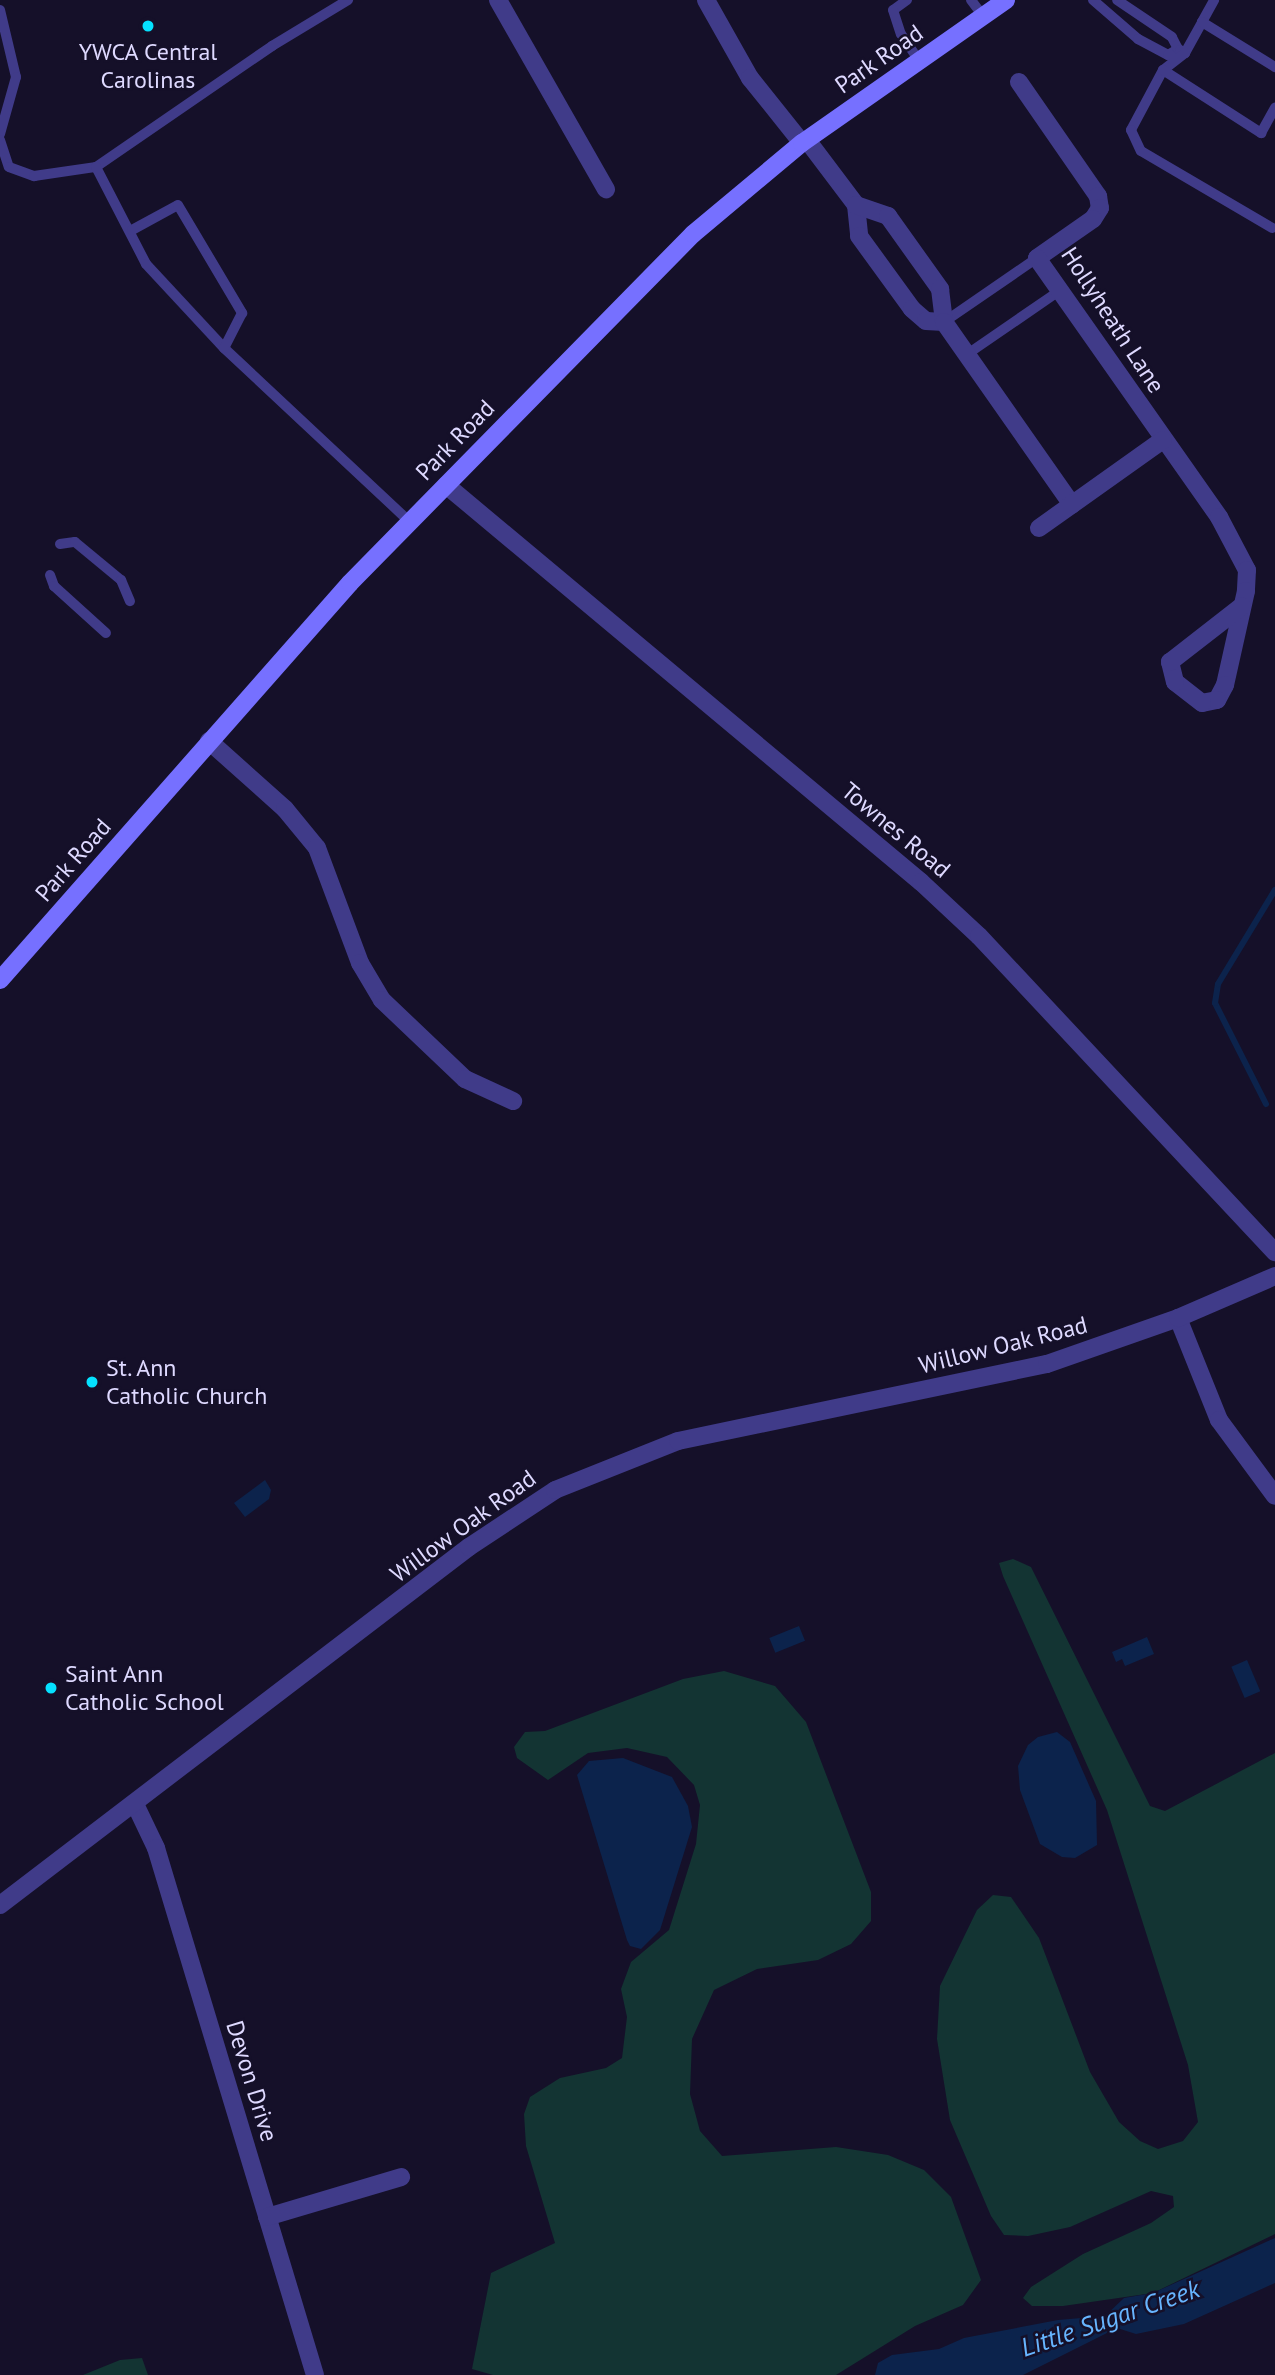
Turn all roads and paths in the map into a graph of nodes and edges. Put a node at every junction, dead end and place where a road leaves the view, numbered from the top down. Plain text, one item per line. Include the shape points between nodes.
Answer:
1 (348, 0) edge
2 (498, 0) edge
3 (706, 0) edge
4 (907, 0) edge
5 (971, 0) edge
6 (1006, 0) edge
7 (1093, 0) edge
8 (1116, 0) edge
9 (1214, 0) edge
10 (0, 10) edge
11 (983, 16) junction
12 (1202, 22) junction
13 (1181, 51) junction
14 (919, 61) junction
15 (1275, 67) edge
16 (1163, 70) junction
17 (1019, 82) dead end
18 (1275, 107) edge
19 (0, 134) edge
20 (0, 140) edge
21 (804, 142) junction
22 (96, 166) junction
23 (606, 189) dead end
24 (856, 205) junction
25 (1272, 228) dead end
26 (132, 230) junction
27 (1037, 258) junction
28 (1059, 290) junction
29 (944, 322) junction
30 (224, 348) junction
31 (966, 355) junction
32 (1163, 440) junction
33 (446, 485) junction
34 (1072, 505) junction
35 (410, 522) junction
36 (1039, 528) dead end
37 (60, 544) dead end
38 (50, 575) dead end
39 (130, 601) dead end
40 (1242, 607) junction
41 (106, 633) dead end
42 (209, 741) junction
43 (1, 976) edge
44 (513, 1101) dead end
45 (1275, 1252) edge
46 (1275, 1276) edge
47 (1178, 1318) junction
48 (1275, 1496) edge
49 (135, 1804) junction
50 (0, 1905) edge
51 (401, 2177) dead end
52 (267, 2217) junction
53 (315, 2375) edge

1 - 22 lane
2 - 23 street
3 - 21 street via 750,78
4 - 14 lane via 893,10 901,34
5 - 11 lane
6 - 11 main road, Park Road
7 - 13 lane via 1138,39 1168,55
8 - 13 lane via 1172,37
9 - 12 lane
10 - 19 lane via 16,77
11 - 14 main road, Park Road
12 - 13 lane
12 - 15 lane
13 - 16 lane
14 - 21 main road, Park Road
16 - 18 lane via 1261,133
16 - 25 lane via 1130,130 1140,151
17 - 27 street, Hollyheath Lane via 1098,196 1100,208 1093,219
20 - 22 lane via 9,167 34,176
21 - 24 street
21 - 33 main road, Park Road via 692,234
22 - 26 lane
24 - 29 street via 888,216 940,289
24 - 29 street via 859,236 912,309 926,321
26 - 30 lane via 146,264
26 - 30 lane via 178,205 242,313
27 - 28 street, Hollyheath Lane
27 - 29 lane
28 - 31 lane
28 - 32 street, Hollyheath Lane
29 - 31 street
30 - 35 lane
31 - 34 street
32 - 34 street
32 - 40 street, Hollyheath Lane via 1238,545 1247,570
33 - 35 main road, Park Road
33 - 45 street, Townes Road via 992,947
34 - 36 street
35 - 42 main road, Park Road
37 - 39 lane via 75,542 121,580
38 - 41 lane via 54,586
40 - 40 street, Hollyheath Lane via 1170,662 1175,682 1202,703 1217,700 1222,693
42 - 43 main road, Park Road
42 - 44 street via 285,809 317,848 360,964 382,1000 465,1079
46 - 47 street, Willow Oak Road
47 - 48 street via 1219,1420
47 - 49 street, Willow Oak Road via 1047,1364 678,1441 572,1482 488,1533
49 - 50 street, Willow Oak Road
49 - 52 street, Devon Drive via 152,1836
51 - 52 street
52 - 53 street, Devon Drive

